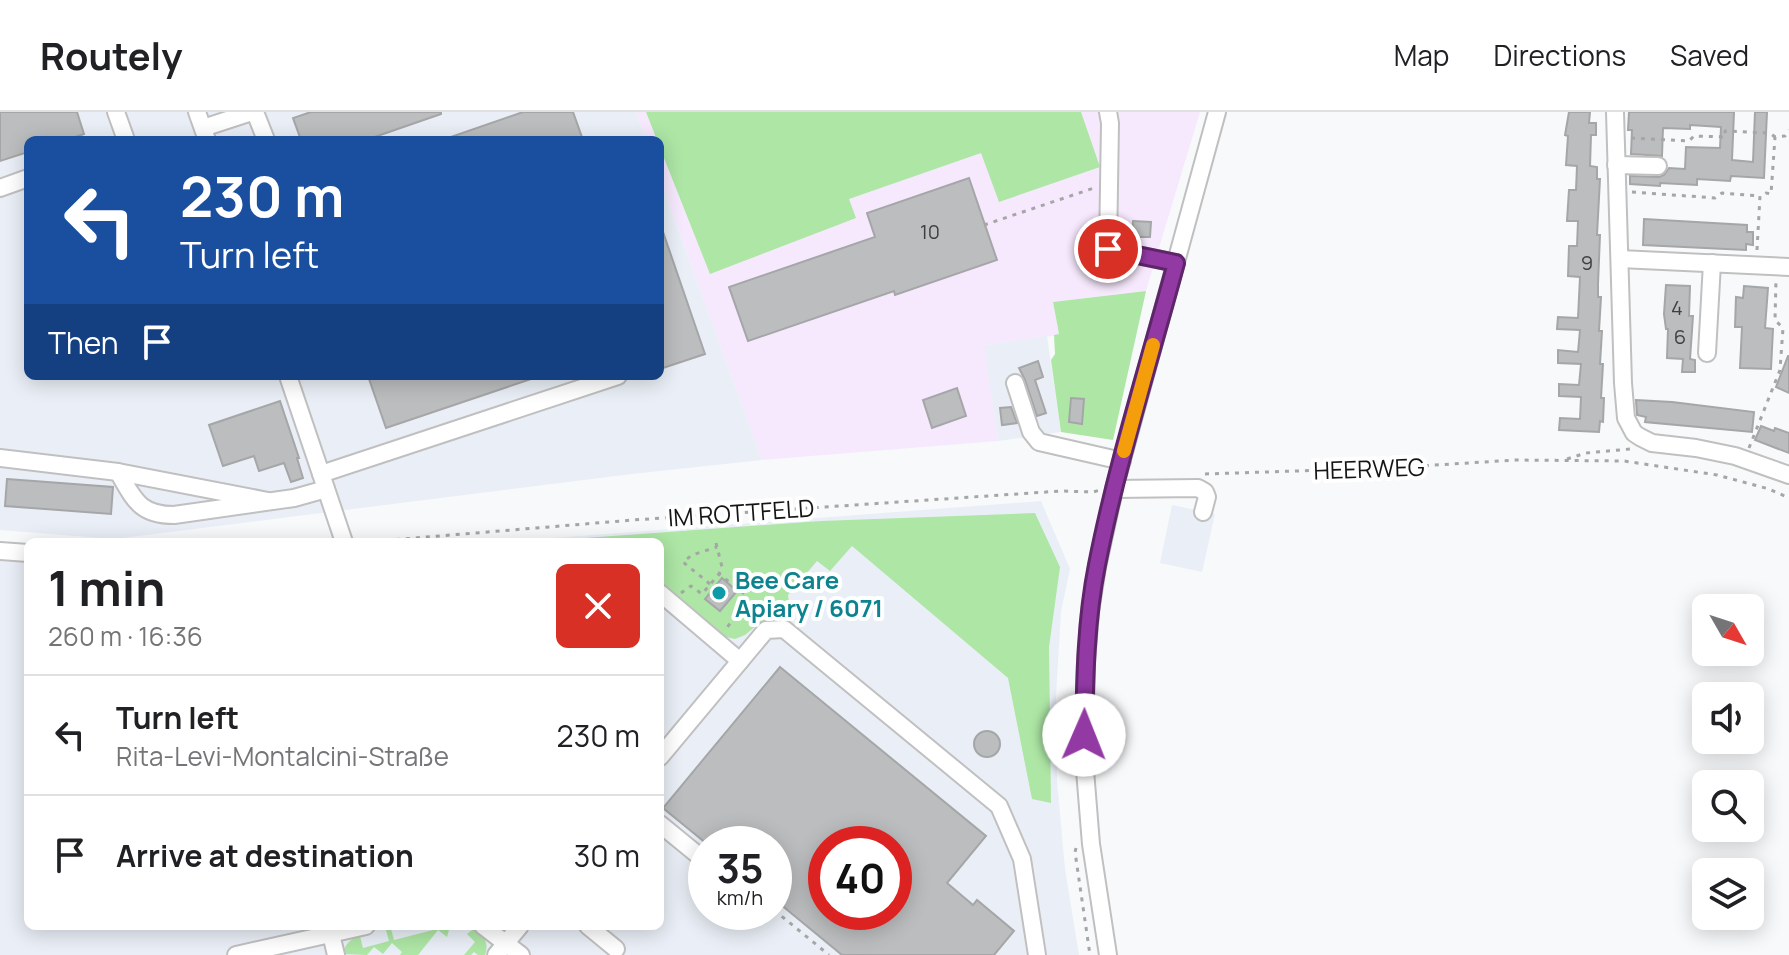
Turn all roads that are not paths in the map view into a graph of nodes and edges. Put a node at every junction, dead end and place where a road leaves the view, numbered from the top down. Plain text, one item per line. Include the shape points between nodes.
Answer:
1 (116, 112) edge
2 (253, 112) edge
3 (1108, 112) edge
4 (1217, 112) edge
5 (1615, 112) edge
6 (202, 127) edge
7 (125, 136) edge
8 (264, 136) edge
9 (1616, 165) junction
10 (1658, 166) dead end
11 (24, 179) edge
12 (0, 188) edge
13 (1620, 259) junction
14 (1176, 263) junction
15 (1712, 263) junction
16 (1782, 267) edge
17 (1707, 353) dead end
18 (289, 380) edge
19 (607, 380) edge
20 (1015, 383) dead end
21 (0, 458) edge
22 (1122, 461) junction
23 (118, 472) junction
24 (1789, 475) edge
25 (324, 481) junction
26 (1115, 487) junction
27 (268, 501) junction
28 (1203, 512) dead end
29 (343, 538) edge
30 (0, 551) edge
31 (24, 553) edge
32 (666, 598) edge
33 (740, 661) junction
34 (664, 752) edge
35 (664, 827) edge
36 (688, 847) edge
37 (348, 930) edge
38 (486, 930) edge
39 (517, 930) edge
40 (593, 930) edge
41 (331, 934) junction
42 (501, 949) edge
43 (616, 949) dead end
44 (236, 955) edge
45 (336, 955) edge
46 (521, 955) edge
47 (1037, 955) edge
48 (1108, 955) edge

1 - 7 street
2 - 6 street
2 - 8 street
3 - 14 street via 1108,249
4 - 14 street
5 - 9 street
9 - 10 street
9 - 13 street
11 - 12 street
13 - 15 street
13 - 24 street via 1623,383 1635,443 1696,448
14 - 22 street
15 - 16 street
15 - 17 street
18 - 25 street
19 - 25 street
20 - 22 street via 1039,442
21 - 23 street
22 - 26 street
23 - 27 street
23 - 27 street via 146,511 160,515
25 - 27 street via 294,498
25 - 29 street
26 - 28 street via 1198,488 1207,497
26 - 48 street via 1090,612 1084,758
30 - 31 street
32 - 33 street
33 - 34 street
33 - 47 street via 766,630 784,629 999,806 1022,859
35 - 36 street
37 - 41 street
38 - 42 street
39 - 42 street
40 - 43 street
41 - 44 street
41 - 45 street
42 - 46 street

